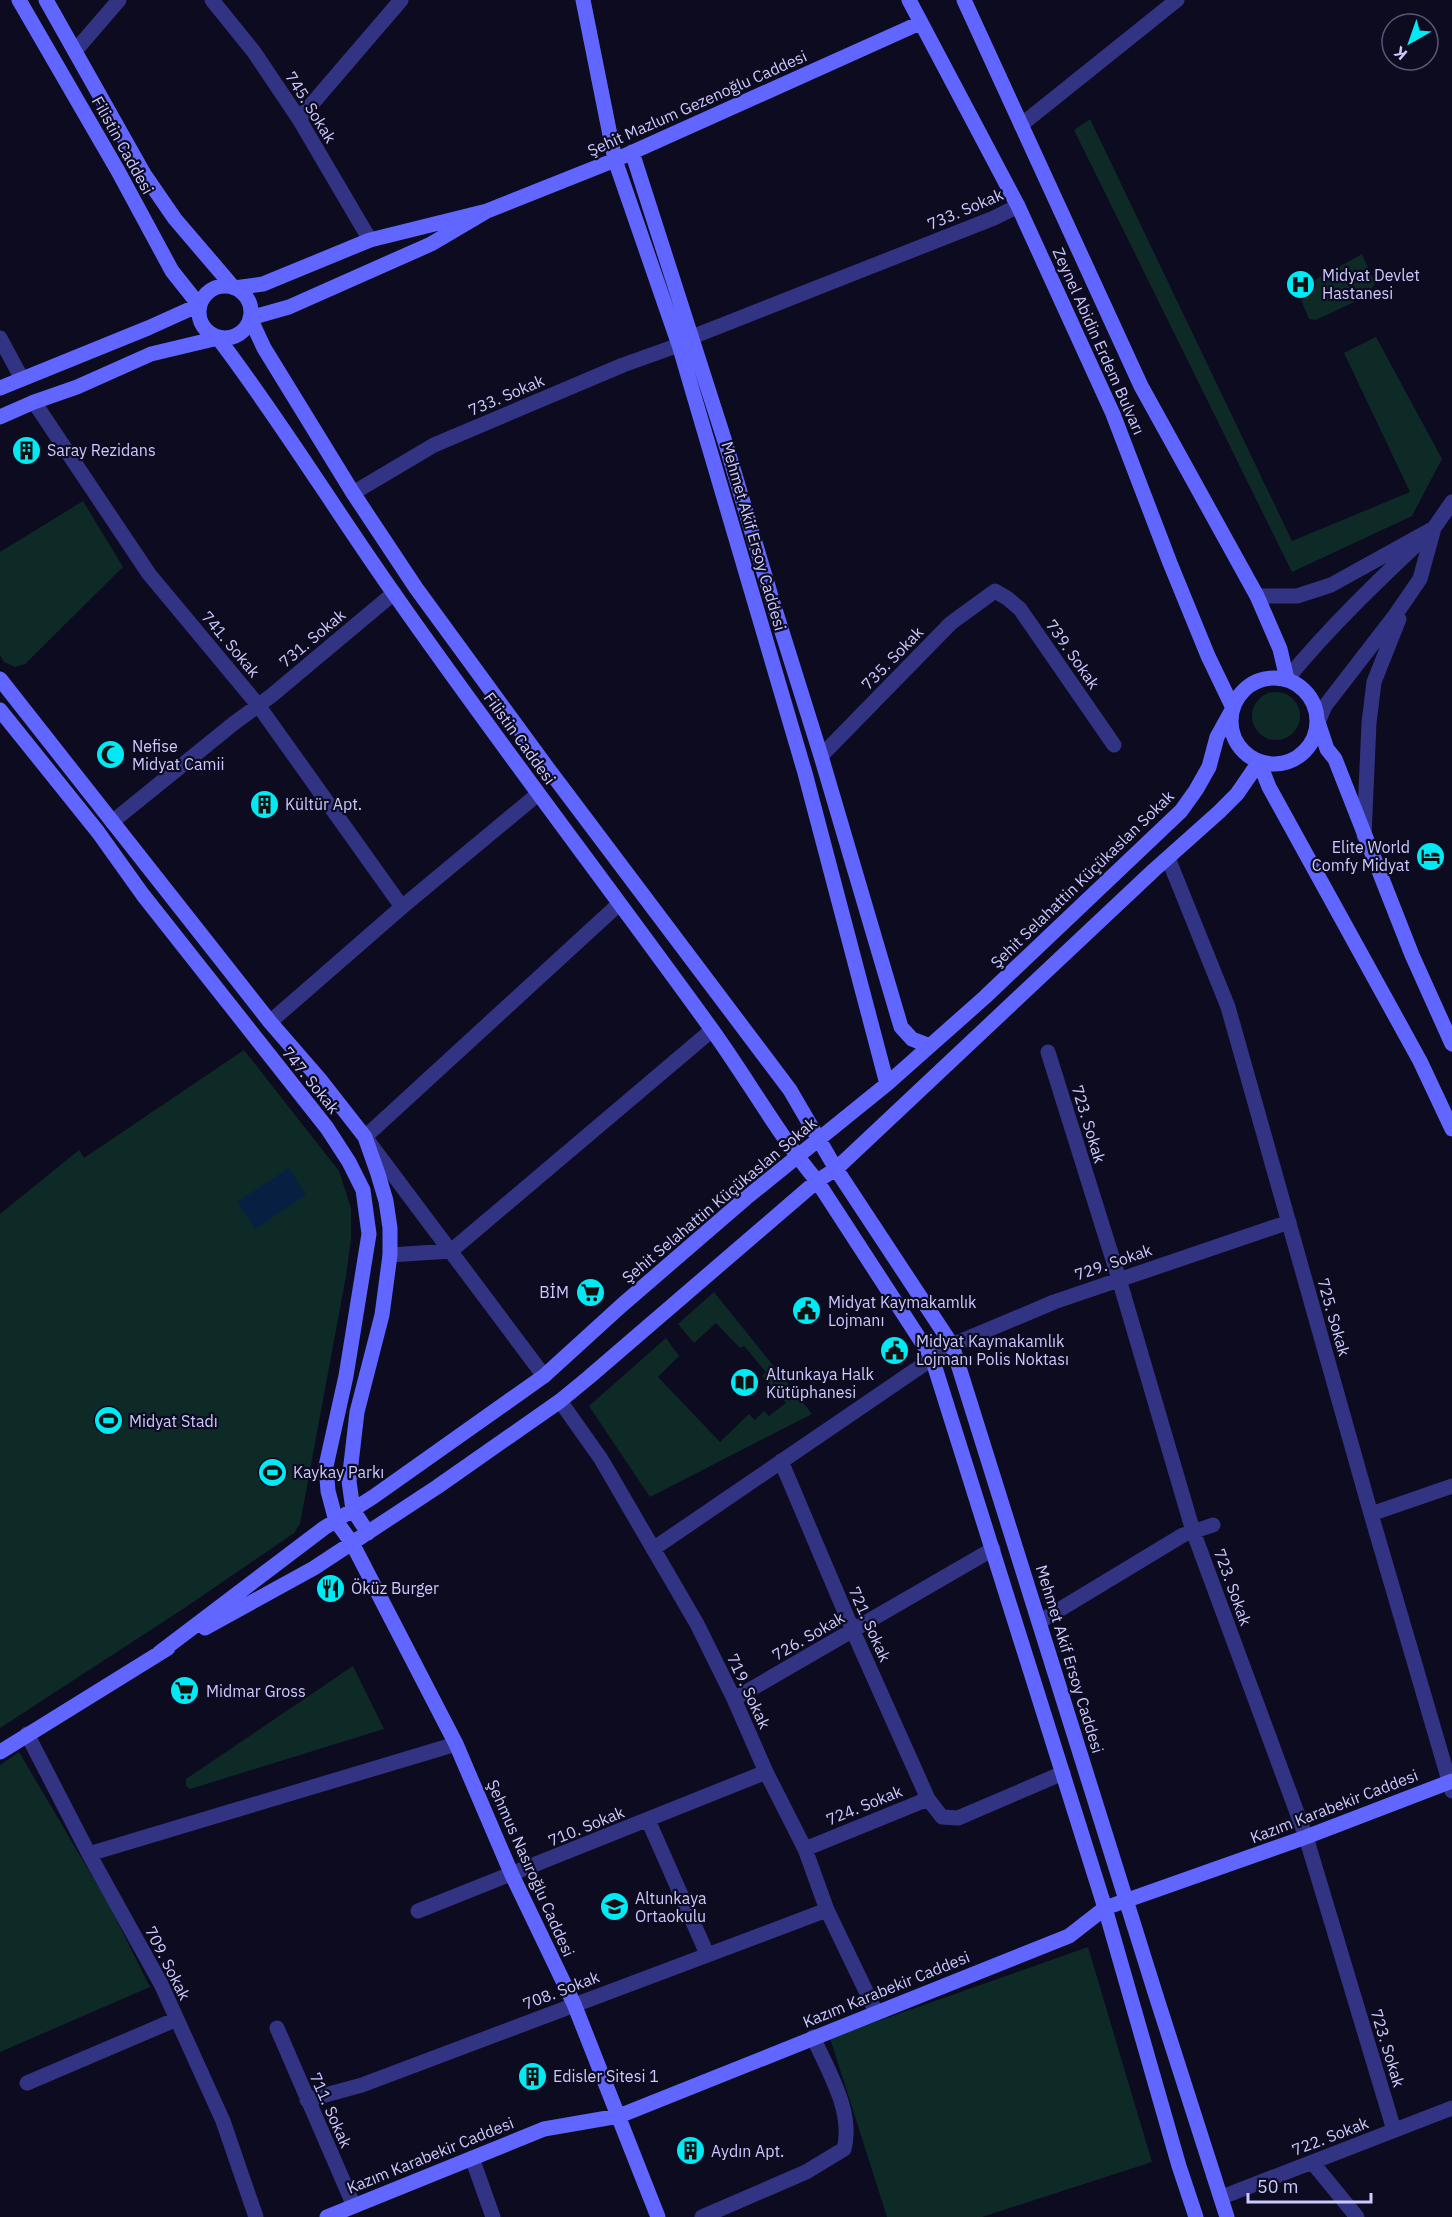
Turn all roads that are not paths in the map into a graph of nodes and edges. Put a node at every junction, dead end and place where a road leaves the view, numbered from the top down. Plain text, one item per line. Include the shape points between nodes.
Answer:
1 (19, 0) edge
2 (46, 0) edge
3 (119, 0) edge
4 (212, 0) edge
5 (401, 0) edge
6 (583, 0) edge
7 (909, 0) edge
8 (964, 0) edge
9 (1177, 0) edge
10 (920, 23) junction
11 (75, 51) junction
12 (299, 119) junction
13 (1021, 125) junction
14 (632, 152) junction
15 (615, 160) junction
16 (1018, 206) junction
17 (487, 211) junction
18 (370, 240) junction
19 (234, 288) junction
20 (199, 305) junction
21 (250, 318) junction
22 (0, 338) edge
23 (218, 338) junction
24 (686, 341) junction
25 (22, 378) junction
26 (0, 388) edge
27 (34, 402) junction
28 (0, 417) edge
29 (353, 493) junction
30 (1452, 502) edge
31 (1434, 528) junction
32 (995, 591) joint
33 (394, 593) junction
34 (1257, 596) junction
35 (1407, 597) junction
36 (0, 679) edge
37 (1287, 679) junction
38 (258, 705) junction
39 (1233, 708) junction
40 (3, 719) edge
41 (1318, 722) junction
42 (1114, 745) dead end
43 (821, 756) junction
44 (1259, 762) junction
45 (537, 794) junction
46 (112, 822) junction
47 (1364, 836) junction
48 (1167, 858) junction
49 (619, 904) junction
50 (402, 908) junction
51 (270, 1022) junction
52 (712, 1030) junction
53 (1452, 1044) edge
54 (930, 1046) junction
55 (1048, 1053) dead end
56 (887, 1084) junction
57 (1452, 1129) edge
58 (364, 1137) junction
59 (818, 1140) junction
60 (797, 1157) junction
61 (836, 1169) junction
62 (817, 1181) junction
63 (1289, 1222) junction
64 (451, 1251) junction
65 (390, 1255) junction
66 (1119, 1279) junction
67 (952, 1345) junction
68 (932, 1358) junction
69 (544, 1376) junction
70 (560, 1401) junction
71 (781, 1461) junction
72 (1452, 1486) edge
73 (353, 1510) junction
74 (1371, 1515) junction
75 (336, 1521) junction
76 (1213, 1525) dead end
77 (1193, 1531) junction
78 (368, 1533) junction
79 (352, 1543) junction
80 (653, 1549) junction
81 (993, 1549) junction
82 (1039, 1622) junction
83 (853, 1631) junction
84 (159, 1653) junction
85 (734, 1699) junction
86 (27, 1734) junction
87 (456, 1744) junction
88 (0, 1752) edge
89 (766, 1772) junction
90 (1063, 1773) junction
91 (1451, 1785) edge
92 (928, 1799) junction
93 (648, 1820) junction
94 (1306, 1837) junction
95 (805, 1849) junction
96 (89, 1854) junction
97 (512, 1875) junction
98 (1127, 1901) junction
99 (1105, 1908) junction
100 (826, 1910) junction
101 (418, 1911) dead end
102 (707, 1954) junction
103 (573, 2004) junction
104 (876, 2012) junction
105 (177, 2019) junction
106 (277, 2028) dead end
107 (813, 2037) junction
108 (27, 2083) dead end
109 (307, 2100) junction
110 (1452, 2108) edge
111 (619, 2116) junction
112 (1394, 2130) junction
113 (472, 2158) junction
114 (1312, 2162) junction
115 (1221, 2197) junction
116 (354, 2206) junction
117 (256, 2217) edge
118 (327, 2217) edge
119 (493, 2217) edge
120 (658, 2217) edge
121 (702, 2217) edge
122 (1196, 2217) edge
123 (1227, 2217) edge
124 (1357, 2217) edge

1 - 20 street, Filistin Caddesi via 172,271
2 - 11 street, Filistin Caddesi
3 - 11 street
4 - 12 street, 745. Sokak via 254,52
5 - 12 street
6 - 15 street, Mehmet Akif Ersoy Caddesi
7 - 10 street, Zeynel Abidin Erdem Bulvarı
8 - 13 street, Zeynel Abidin Erdem Bulvarı
9 - 13 street
10 - 14 street, Şehit Mazlum Gezenoğlu Caddesi
10 - 16 street, Zeynel Abidin Erdem Bulvarı
11 - 19 street, Filistin Caddesi via 144,174 175,219
12 - 18 street, 745. Sokak
13 - 34 street, Zeynel Abidin Erdem Bulvarı via 1141,387
14 - 15 street, Şehit Mazlum Gezenoğlu Caddesi
14 - 24 street
15 - 17 street, Şehit Mazlum Gezenoğlu Caddesi
15 - 24 street, Mehmet Akif Ersoy Caddesi
16 - 24 street, 733. Sokak
16 - 39 street, Zeynel Abidin Erdem Bulvarı via 1113,414 1170,563
17 - 18 street, Şehit Mazlum Gezenoğlu Caddesi
17 - 21 street, Şehit Mazlum Gezenoğlu Caddesi via 431,244 289,307
18 - 19 street, Şehit Mazlum Gezenoğlu Caddesi via 263,284
19 - 20 street via 209,291
19 - 21 street via 246,297
20 - 23 street via 204,329
20 - 25 street
21 - 23 street via 242,332
21 - 29 street, Filistin Caddesi via 264,348
22 - 25 street
23 - 27 street via 151,354
23 - 33 street, Filistin Caddesi
24 - 29 street, 733. Sokak via 434,445
24 - 43 street
24 - 56 street, Mehmet Akif Ersoy Caddesi
25 - 26 street
27 - 28 street
27 - 38 street, 741. Sokak via 149,574
29 - 59 street, Filistin Caddesi via 423,598 790,1090
30 - 31 street
31 - 34 street via 1331,585 1297,596
31 - 35 street via 1420,579
31 - 37 street
32 - 42 street, 739. Sokak via 1020,609
32 - 43 street, 735. Sokak via 951,623
33 - 38 street, 731. Sokak
33 - 45 street, Filistin Caddesi
34 - 37 street, Zeynel Abidin Erdem Bulvarı via 1280,649
35 - 41 street
35 - 47 street via 1374,682
36 - 46 street
37 - 39 street via 1274,677 1248,686
37 - 41 street via 1306,691 1317,711
38 - 46 street, 731. Sokak
38 - 50 street, 741. Sokak
39 - 44 street via 1231,721 1238,746
39 - 54 street, Şehit Selahattin Küçükaslan Sokak via 1209,767 1181,811
40 - 75 street, 747. Sokak via 98,832 327,1128 363,1190 369,1234 346,1376 326,1466
41 - 44 street via 1309,748 1299,757 1286,763
41 - 47 street
43 - 54 street via 901,1027 912,1039
44 - 48 street, Şehit Selahattin Küçükaslan Sokak via 1237,794
44 - 57 street via 1269,787 1420,1061
45 - 49 street, Filistin Caddesi
45 - 50 street
46 - 51 street
47 - 53 street
48 - 61 street, Şehit Selahattin Küçükaslan Sokak
48 - 63 street, 725. Sokak via 1228,1007
49 - 52 street, Filistin Caddesi
49 - 58 street
50 - 51 street
51 - 58 street
52 - 60 street, Filistin Caddesi
52 - 64 street
54 - 56 street, Şehit Selahattin Küçükaslan Sokak
55 - 66 street, 723. Sokak
56 - 59 street, Şehit Selahattin Küçükaslan Sokak
58 - 64 street
58 - 65 street via 386,1201
59 - 60 street, Şehit Selahattin Küçükaslan Sokak
59 - 61 street, Mehmet Akif Ersoy Caddesi
60 - 62 street
60 - 69 street, Şehit Selahattin Küçükaslan Sokak
61 - 62 street, Şehit Selahattin Küçükaslan Sokak
61 - 67 street, Mehmet Akif Ersoy Caddesi
62 - 68 street
62 - 70 street, Şehit Selahattin Küçükaslan Sokak
63 - 66 street, 729. Sokak
63 - 74 street, 725. Sokak
64 - 65 street
64 - 69 street
65 - 73 street via 382,1315 357,1412 349,1481
66 - 67 street, 729. Sokak
66 - 77 street, 723. Sokak
67 - 68 street, 729. Sokak
67 - 82 street, Mehmet Akif Ersoy Caddesi
68 - 71 street, 729. Sokak
68 - 81 street
69 - 73 street, Şehit Selahattin Küçükaslan Sokak
70 - 78 street, Şehit Selahattin Küçükaslan Sokak
70 - 80 street, 719. Sokak via 601,1459
71 - 80 street, 729. Sokak
71 - 83 street, 721. Sokak
72 - 74 street
73 - 75 street, Şehit Selahattin Küçükaslan Sokak
73 - 78 street
74 - 91 street, 725. Sokak
75 - 79 street, 747. Sokak
75 - 84 street, Şehit Selahattin Küçükaslan Sokak
76 - 77 street
77 - 82 street
77 - 94 street, 723. Sokak
78 - 79 street, Şehit Selahattin Küçükaslan Sokak
79 - 84 street, Şehit Selahattin Küçükaslan Sokak
79 - 87 street, Şehmus Nasıroğlu Caddesi
80 - 85 street, 719. Sokak via 697,1624
81 - 83 street, 726. Sokak
81 - 90 street
82 - 98 street, Mehmet Akif Ersoy Caddesi
83 - 85 street, 726. Sokak
83 - 92 street, 721. Sokak
84 - 86 street, Şehit Selahattin Küçükaslan Sokak
85 - 89 street, 719. Sokak
86 - 88 street, Şehit Selahattin Küçükaslan Sokak
86 - 96 street, 709. Sokak
87 - 96 street
87 - 97 street, Şehmus Nasıroğlu Caddesi
89 - 93 street, 710. Sokak
89 - 95 street, 719. Sokak
90 - 92 street, 724. Sokak via 958,1818 942,1817
90 - 99 street
91 - 94 street, Kazım Karabekir Caddesi
92 - 95 street, 724. Sokak
93 - 97 street, 710. Sokak
93 - 102 street
94 - 98 street, Kazım Karabekir Caddesi
94 - 112 street, 723. Sokak
95 - 100 street, 719. Sokak
96 - 105 street, 709. Sokak
97 - 101 street, 710. Sokak
97 - 103 street, Şehmus Nasıroğlu Caddesi
98 - 99 street, Kazım Karabekir Caddesi
98 - 115 street, Mehmet Akif Ersoy Caddesi
99 - 104 street, Kazım Karabekir Caddesi via 1069,1936
99 - 122 street
100 - 102 street, 708. Sokak
100 - 104 street, 719. Sokak
102 - 103 street, 708. Sokak
103 - 109 street, 708. Sokak via 362,2085
103 - 111 street, Şehmus Nasıroğlu Caddesi
104 - 107 street, Kazım Karabekir Caddesi
105 - 108 street
105 - 117 street, 709. Sokak via 223,2121
106 - 109 street, 711. Sokak
107 - 111 street, Kazım Karabekir Caddesi
107 - 121 street via 843,2106 847,2138 844,2149 806,2172
109 - 116 street, 711. Sokak
110 - 112 street, 722. Sokak
111 - 113 street, Kazım Karabekir Caddesi via 544,2129
111 - 120 street, Şehmus Nasıroğlu Caddesi
112 - 114 street, 722. Sokak
113 - 116 street, Kazım Karabekir Caddesi
113 - 119 street
114 - 115 street, 722. Sokak
114 - 124 street
115 - 123 street, Mehmet Akif Ersoy Caddesi
116 - 118 street, Kazım Karabekir Caddesi

